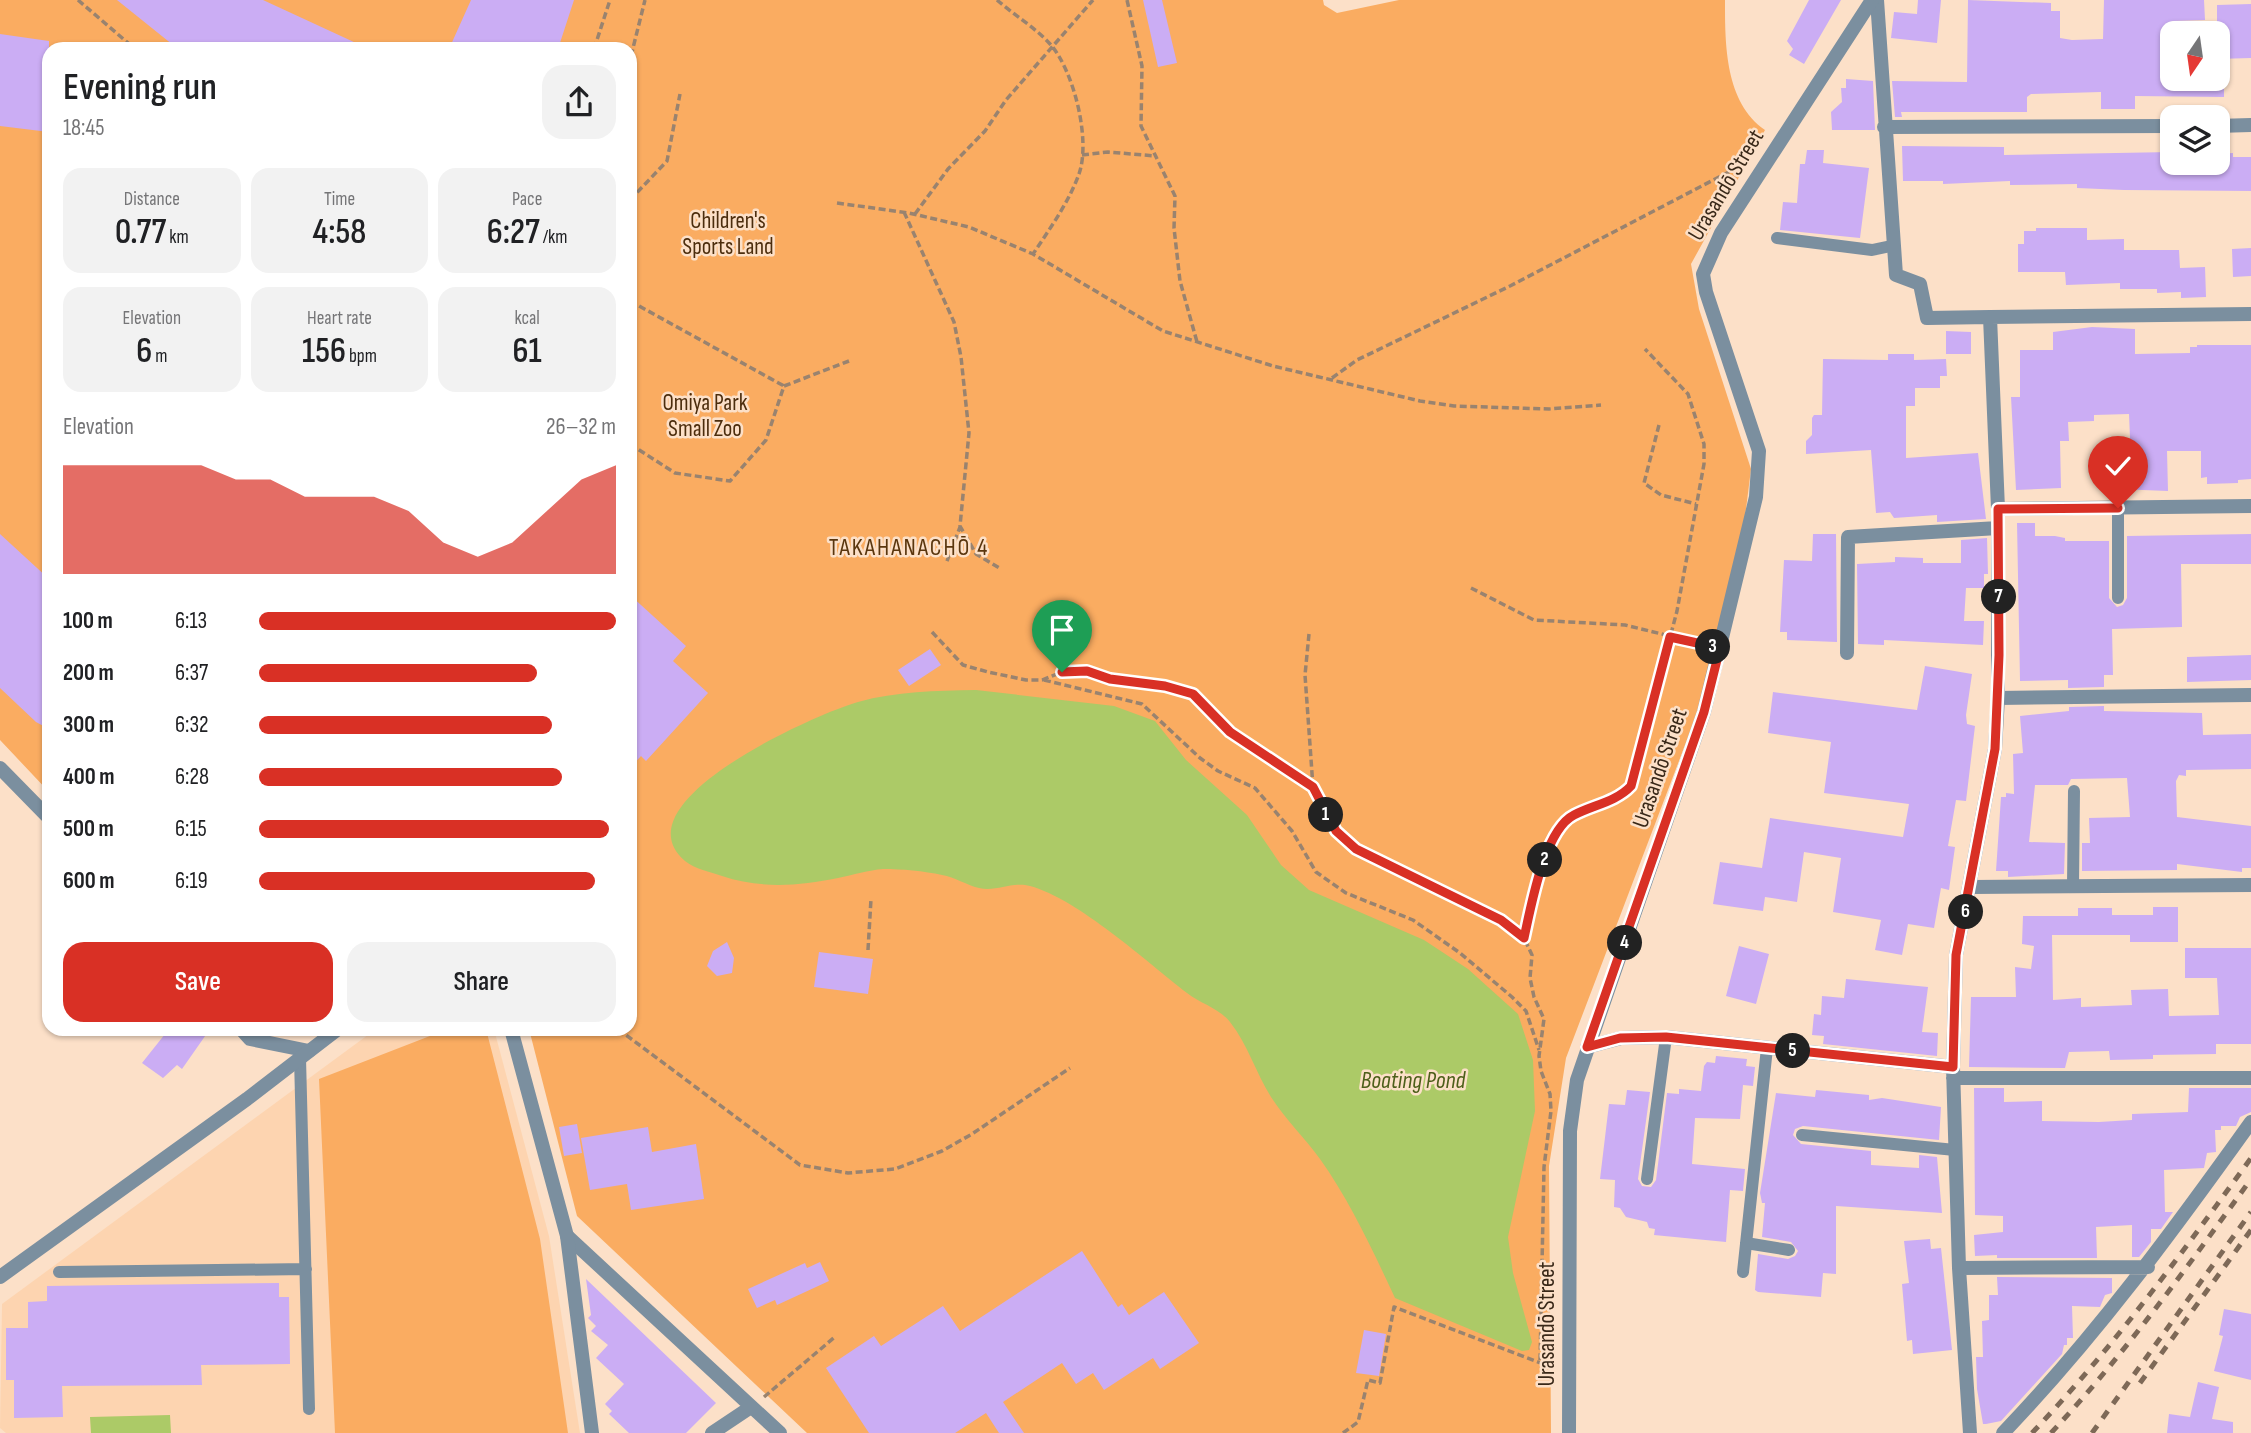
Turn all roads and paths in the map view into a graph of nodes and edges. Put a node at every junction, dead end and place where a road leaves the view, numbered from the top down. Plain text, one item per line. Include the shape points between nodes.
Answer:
1 (78, 0) edge
2 (610, 0) edge
3 (645, 0) edge
4 (997, 0) edge
5 (1093, 0) edge
6 (1128, 0) edge
7 (1875, 0) edge
8 (127, 42) edge
9 (596, 42) edge
10 (634, 42) edge
11 (1051, 46) junction
12 (680, 94) dead end
13 (2230, 125) edge
14 (2251, 125) edge
15 (2160, 126) edge
16 (1884, 127) junction
17 (1774, 149) junction
18 (1082, 155) junction
19 (1156, 156) junction
20 (637, 193) edge
21 (837, 203) dead end
22 (904, 212) junction
23 (915, 214) junction
24 (1777, 238) dead end
25 (1891, 246) junction
26 (1033, 254) junction
27 (637, 305) edge
28 (2251, 314) edge
29 (1990, 317) junction
30 (1198, 342) junction
31 (1645, 349) dead end
32 (849, 361) dead end
33 (1332, 378) junction
34 (784, 386) junction
35 (1601, 405) dead end
36 (1659, 425) dead end
37 (637, 448) edge
38 (1698, 505) junction
39 (2251, 506) edge
40 (2118, 508) junction
41 (1998, 509) junction
42 (960, 526) junction
43 (1998, 528) junction
44 (947, 561) dead end
45 (1001, 569) dead end
46 (1471, 588) dead end
47 (2118, 598) dead end
48 (932, 632) dead end
49 (1309, 634) dead end
50 (1670, 637) junction
51 (1720, 648) junction
52 (1847, 653) dead end
53 (1042, 680) junction
54 (2251, 695) edge
55 (1998, 698) junction
56 (0, 768) edge
57 (1313, 787) junction
58 (2074, 791) dead end
59 (42, 811) edge
60 (2251, 885) edge
61 (2073, 886) junction
62 (1972, 887) junction
63 (871, 900) dead end
64 (1524, 938) junction
65 (868, 950) dead end
66 (247, 1036) edge
67 (328, 1036) edge
68 (513, 1036) edge
69 (627, 1036) edge
70 (1666, 1037) junction
71 (1587, 1047) junction
72 (1767, 1048) junction
73 (1540, 1052) junction
74 (304, 1054) junction
75 (1070, 1068) dead end
76 (1953, 1073) junction
77 (2251, 1078) edge
78 (2251, 1122) edge
79 (1802, 1135) dead end
80 (1955, 1150) junction
81 (1647, 1179) dead end
82 (567, 1236) junction
83 (1746, 1243) junction
84 (1788, 1250) dead end
85 (2148, 1266) junction
86 (1959, 1268) junction
87 (306, 1269) junction
88 (59, 1272) dead end
89 (1743, 1272) dead end
90 (0, 1277) edge
91 (836, 1336) dead end
92 (1540, 1363) junction
93 (1570, 1373) junction
94 (763, 1398) dead end
95 (751, 1407) junction
96 (310, 1409) dead end
97 (592, 1433) edge
98 (712, 1433) edge
99 (780, 1433) edge
100 (1343, 1433) edge
101 (1569, 1433) edge
102 (1970, 1433) edge
103 (2003, 1433) edge

1 - 8 path
2 - 9 path
3 - 10 path
4 - 11 path
5 - 11 path
6 - 19 path via 1142,66 1141,126
7 - 16 street
7 - 17 street, Urasandō Street
11 - 18 path via 1070,76 1078,103
11 - 23 path
12 - 20 path via 667,161
13 - 14 street
15 - 16 street
16 - 25 street
17 - 33 path via 1357,360
17 - 51 street, Urasandō Street via 1721,233 1703,274 1759,460 1754,506
18 - 19 path
18 - 26 path via 1080,173
19 - 30 path via 1175,196 1179,271
21 - 22 path
22 - 23 path
22 - 42 path via 954,321 961,357 969,433
23 - 26 path via 969,227
24 - 25 lane via 1872,250
25 - 29 street via 1896,275 1920,284 1927,318
26 - 30 path via 1156,327
27 - 34 path
28 - 29 street
29 - 41 street
30 - 33 path via 1273,366
31 - 38 path via 1688,394 1700,427 1704,464
32 - 34 path
33 - 35 path via 1454,406 1549,409
34 - 37 path via 766,440 730,481 676,473
36 - 38 path via 1644,483 1661,495
38 - 50 path
39 - 40 street
40 - 41 street
40 - 47 lane
41 - 43 street
42 - 44 path
42 - 45 path via 976,554
43 - 52 street via 1848,537
43 - 55 street
46 - 50 path via 1534,620 1604,622
48 - 53 path via 963,665
49 - 57 path via 1305,675
50 - 51 path
50 - 64 path via 1631,786 1623,794 1570,817 1558,831 1534,891
51 - 71 street, Urasandō Street via 1704,712
53 - 57 path via 1062,672 1087,671 1193,694 1230,732
53 - 73 path via 1142,704 1200,758 1255,788 1292,831 1316,872 1346,893 1413,919 1512,997 1526,1011
54 - 55 street
55 - 62 street via 1995,749
56 - 59 street
57 - 64 path via 1336,831 1356,849 1501,920
58 - 61 lane
60 - 61 street
61 - 62 street
62 - 76 street via 1956,955
63 - 65 path
64 - 73 path via 1532,955 1534,997 1544,1019
66 - 74 street
67 - 74 street
68 - 82 street
69 - 75 path via 800,1165 848,1173 895,1169 942,1151
70 - 71 street via 1620,1038
70 - 72 street
70 - 81 lane
71 - 93 street, Urasandō Street via 1570,1131
72 - 76 street
72 - 83 lane
73 - 92 path via 1551,1111 1544,1167
74 - 87 lane
74 - 90 street
76 - 77 street
76 - 80 street
78 - 85 street
79 - 80 lane
80 - 86 street
82 - 95 street
82 - 97 street
83 - 84 lane
83 - 89 lane
85 - 86 street
85 - 103 street
86 - 102 street
87 - 88 lane
87 - 96 lane
91 - 94 path
92 - 93 path
92 - 100 path via 1394,1307 1380,1383 1368,1380 1359,1422
93 - 101 street, Urasandō Street
95 - 98 street
95 - 99 street

